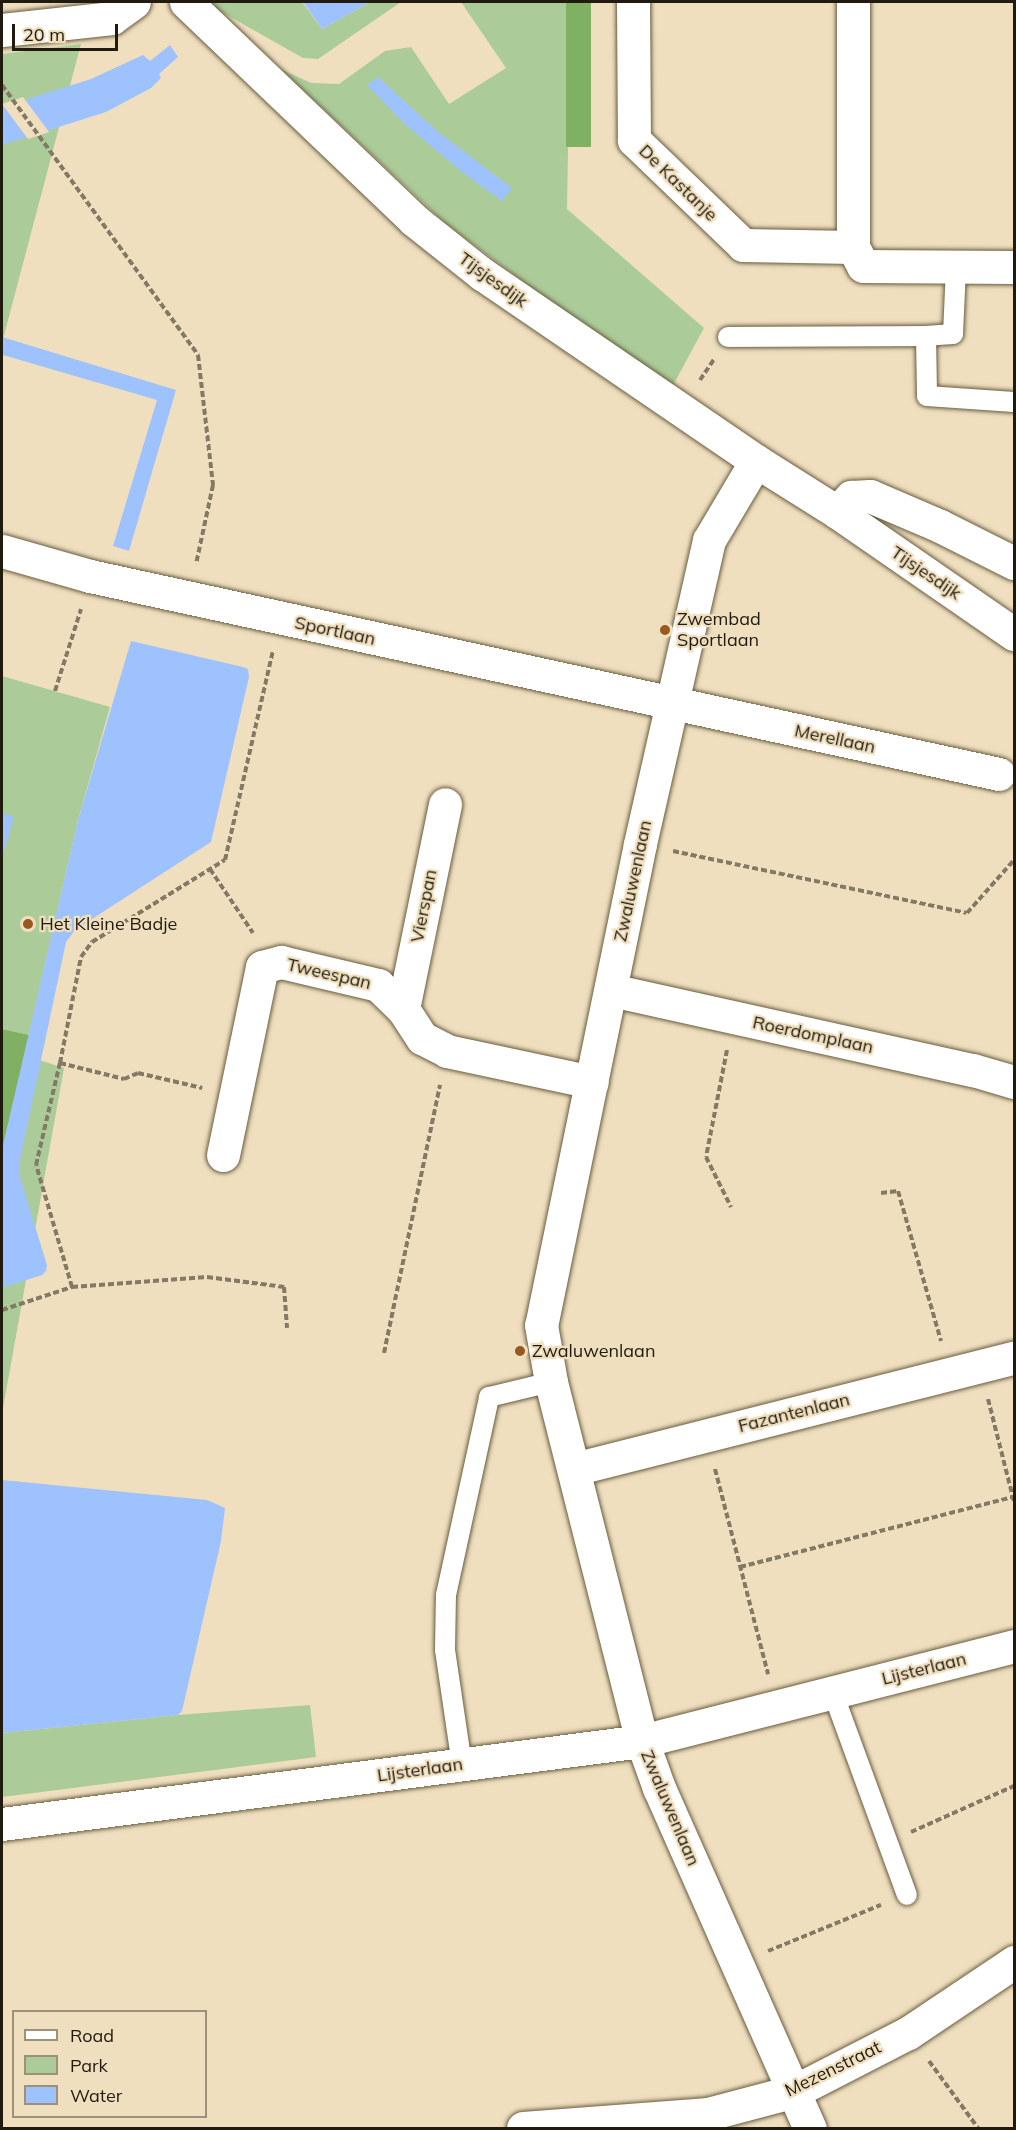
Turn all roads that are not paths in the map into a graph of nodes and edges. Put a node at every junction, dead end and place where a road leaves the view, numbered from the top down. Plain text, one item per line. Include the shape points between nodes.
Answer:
1 (134, 2) edge
2 (186, 2) edge
3 (633, 2) edge
4 (853, 2) edge
5 (2, 30) edge
6 (853, 247) junction
7 (1014, 267) edge
8 (956, 268) junction
9 (926, 336) junction
10 (728, 337) road end
11 (1014, 402) edge
12 (756, 461) junction
13 (837, 512) junction
14 (2, 551) edge
15 (1014, 563) edge
16 (1014, 633) edge
17 (670, 705) junction
18 (999, 774) dead end
19 (445, 804) dead end
20 (610, 990) junction
21 (403, 1009) junction
22 (592, 1082) junction
23 (1014, 1082) edge
24 (223, 1155) dead end
25 (1014, 1358) edge
26 (551, 1382) junction
27 (574, 1469) junction
28 (1014, 1646) edge
29 (833, 1693) junction
30 (642, 1741) junction
31 (462, 1765) junction
32 (2, 1824) edge
33 (908, 1894) road end
34 (1014, 1962) edge
35 (795, 2091) junction
36 (523, 2128) edge
37 (810, 2128) edge

1 - 5 street via 112,18
2 - 12 street, Tijsjesdijk via 414,220 482,274
3 - 6 street, De Kastanje via 634,140 743,245
4 - 6 street
6 - 8 street via 863,266
7 - 8 street
8 - 9 lane via 953,334
9 - 10 lane
9 - 11 lane via 927,396
12 - 13 street, Tijsjesdijk
12 - 17 street, Zwaluwenlaan via 709,540
13 - 15 street via 851,497 870,496
13 - 16 street, Tijsjesdijk
14 - 17 street, Sportlaan via 90,576
17 - 18 street, Merellaan
17 - 20 street, Zwaluwenlaan
19 - 21 street, Vierspan
20 - 22 street, Zwaluwenlaan
20 - 23 street, Roerdomplaan
21 - 22 street, Tweespan via 422,1038 447,1052
21 - 24 street, Tweespan via 378,985 281,962 262,967
22 - 26 street, Zwaluwenlaan via 542,1325
25 - 27 street, Fazantenlaan
26 - 27 street, Zwaluwenlaan
26 - 31 lane via 489,1397 446,1595 445,1650
27 - 30 street, Zwaluwenlaan
28 - 29 street, Lijsterlaan
29 - 30 street, Lijsterlaan
29 - 33 lane
30 - 31 street, Lijsterlaan
30 - 35 street, Zwaluwenlaan via 659,1788
31 - 32 street, Lijsterlaan
34 - 35 street, Mezenstraat via 908,2032
35 - 36 street, Mezenstraat via 708,2114
35 - 37 street, Zwaluwenlaan

